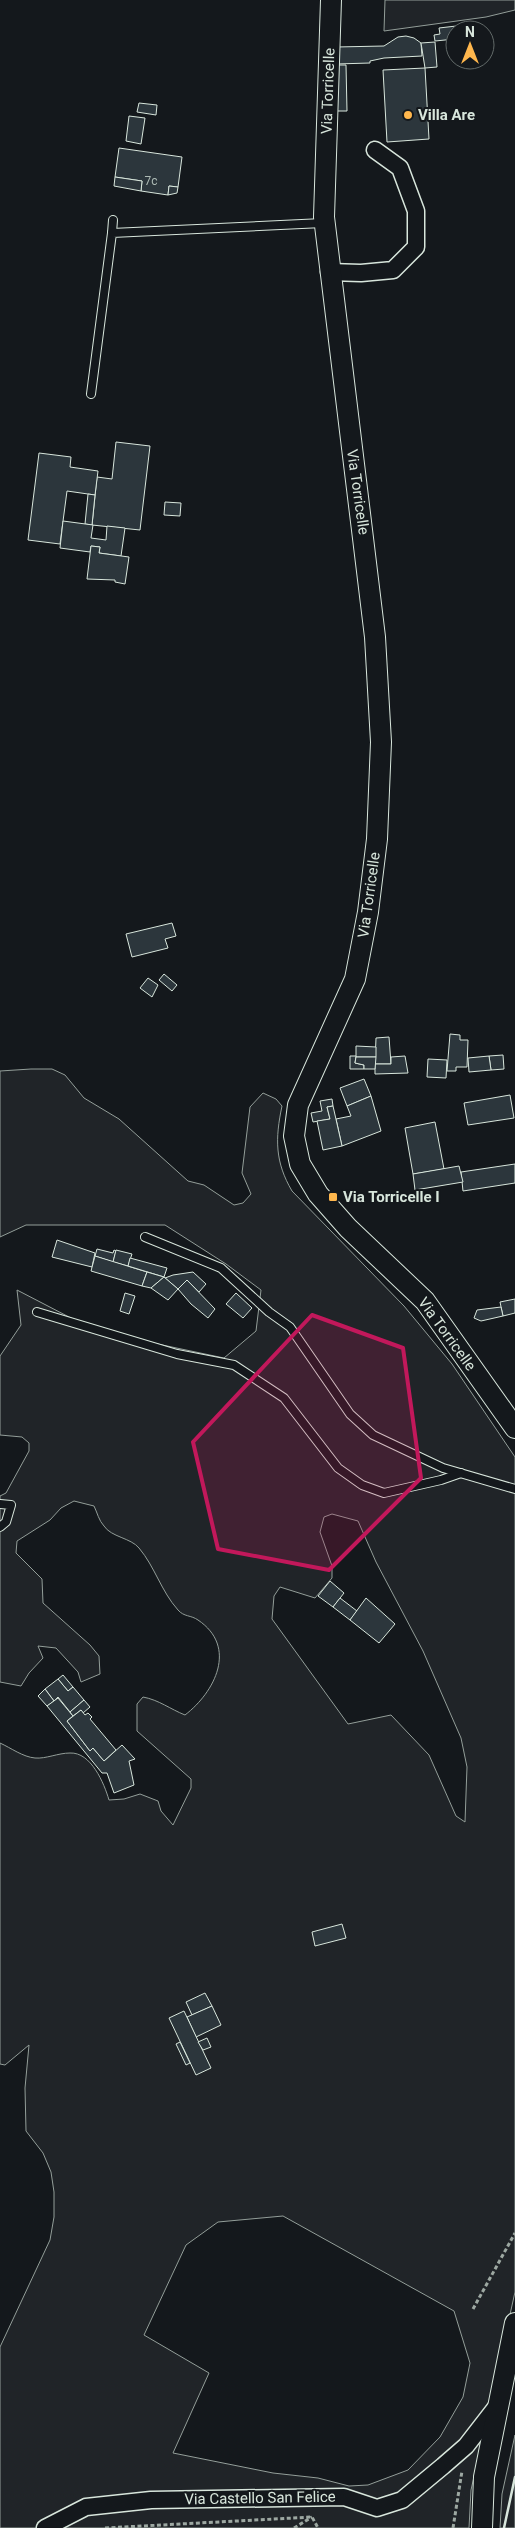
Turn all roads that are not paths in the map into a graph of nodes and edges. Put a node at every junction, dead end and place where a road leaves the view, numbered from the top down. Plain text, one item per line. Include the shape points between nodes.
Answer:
1 (332, 0) edge
2 (375, 150) dead end
3 (113, 220) dead end
4 (325, 223) junction
5 (112, 233) junction
6 (329, 272) junction
7 (91, 394) dead end
8 (145, 1237) dead end
9 (37, 1312) dead end
10 (515, 1428) edge
11 (461, 1473) junction
12 (515, 1489) edge
13 (0, 1504) edge
14 (0, 1527) edge
15 (515, 2323) edge
16 (497, 2406) junction
17 (45, 2528) edge
18 (482, 2528) edge

1 - 4 street, Via Torricelle
2 - 6 street via 400,168 416,211 416,247 393,270
3 - 5 lane
4 - 5 lane
4 - 6 street, Via Torricelle
5 - 7 lane
6 - 10 street, Via Torricelle via 375,637 381,752 376,848 368,912 354,979 298,1104 294,1136 300,1164 318,1194 348,1228 425,1301
8 - 11 lane via 221,1268 290,1327 350,1414 373,1435 443,1468
9 - 11 lane via 178,1354 234,1365 284,1398 338,1468 362,1485 384,1493
11 - 12 lane
13 - 14 lane via 11,1504 6,1522
15 - 16 street, Via Castello San Felice
16 - 17 street, Via Castello San Felice via 466,2446 402,2500 377,2508 344,2497 151,2500 86,2508
16 - 18 street, Via Castello San Felice via 484,2477

